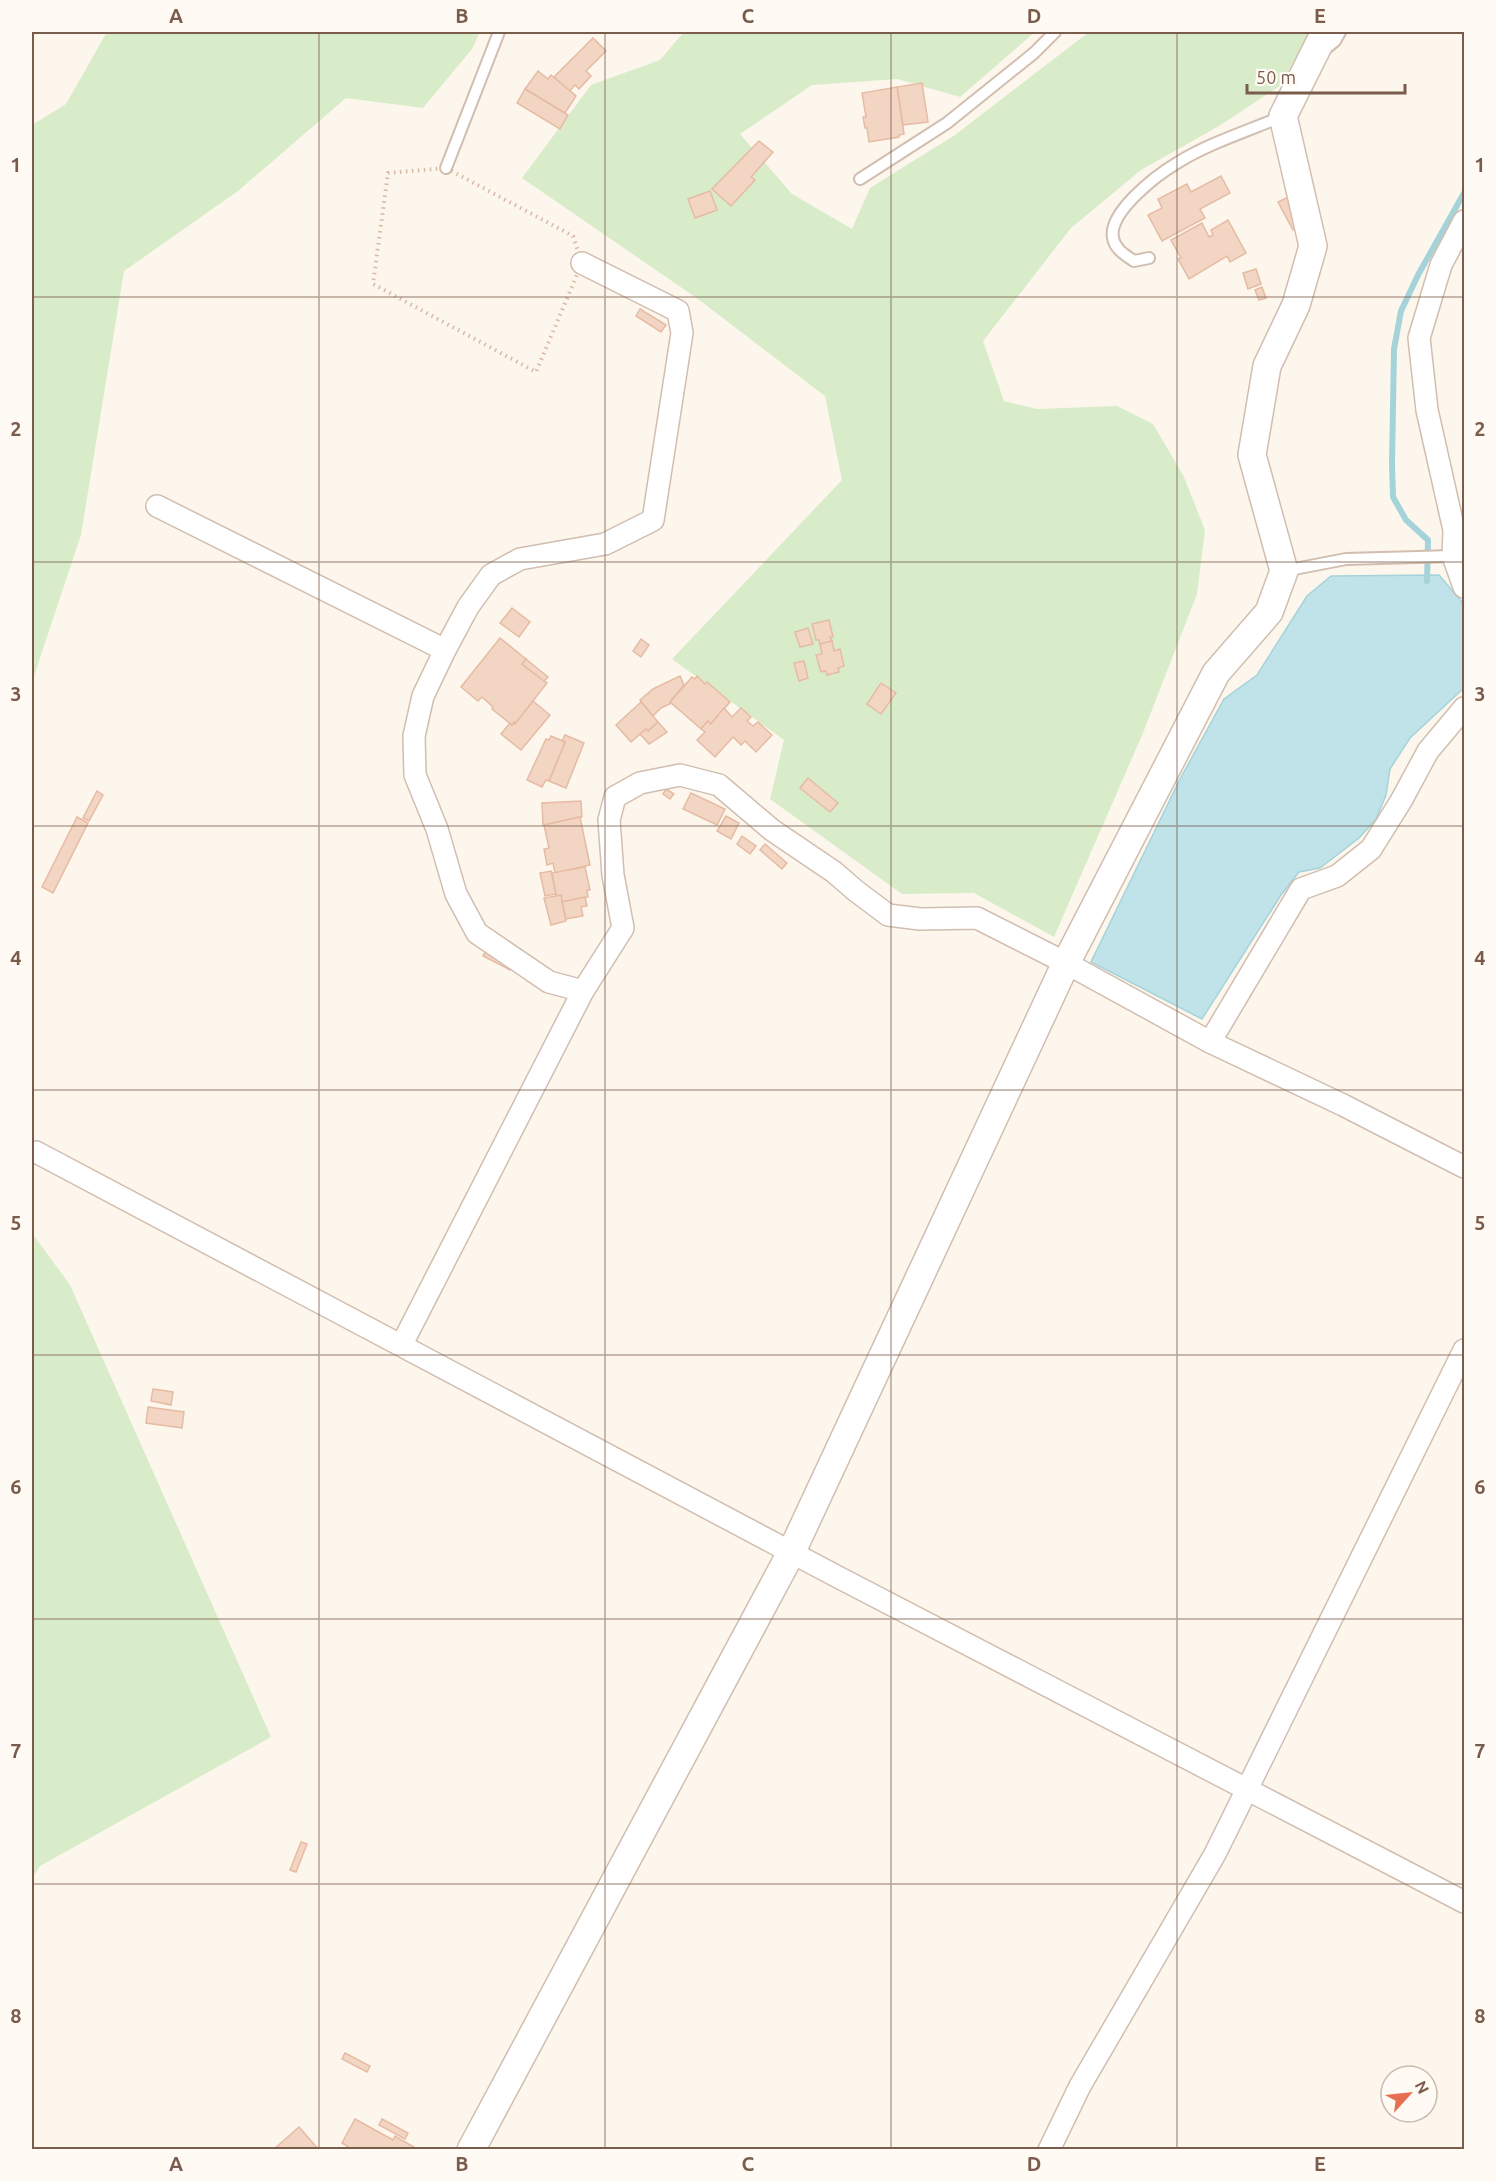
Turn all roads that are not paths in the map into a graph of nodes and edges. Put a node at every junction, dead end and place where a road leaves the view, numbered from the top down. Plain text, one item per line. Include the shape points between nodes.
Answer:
1 (499, 32) edge
2 (1055, 32) edge
3 (1340, 32) edge
4 (1319, 43) edge
5 (1283, 116) junction
6 (446, 168) road end
7 (860, 179) dead end
8 (1464, 221) edge
9 (1149, 258) dead end
10 (582, 263) road end
11 (157, 506) dead end
12 (1459, 523) edge
13 (1436, 557) junction
14 (1284, 571) junction
15 (1464, 587) edge
16 (445, 650) junction
17 (1464, 708) edge
18 (1066, 963) junction
19 (583, 991) junction
20 (1210, 1042) junction
21 (36, 1152) dead end
22 (1464, 1167) edge
23 (402, 1344) junction
24 (1464, 1350) edge
25 (792, 1551) junction
26 (1247, 1790) junction
27 (1464, 1902) edge
28 (474, 2148) edge
29 (1049, 2150) edge

1 - 6 lane
2 - 7 lane via 947,123
3 - 4 lane via 1335,41
4 - 5 street
5 - 9 lane via 1177,163 1125,205 1114,223 1113,238 1120,252 1134,261
5 - 14 street via 1313,246 1296,305 1267,366 1252,455
8 - 12 street via 1441,265 1419,338 1427,411
10 - 16 street via 678,311 682,333 653,520 605,544 520,558 491,575
11 - 16 street
12 - 13 street
13 - 14 lane via 1346,559
13 - 15 street
14 - 18 street via 1269,612 1216,673
16 - 19 street via 423,696 414,736 415,775 437,829 456,894 477,933 549,982
17 - 20 street via 1428,751 1371,849 1336,876 1301,889
18 - 19 street via 977,918 888,915 772,830 719,785 680,775 640,783 615,797 609,820 623,928
18 - 20 street
18 - 25 street
19 - 23 street
20 - 22 street
21 - 23 street
23 - 25 street
24 - 26 street
25 - 26 street
25 - 28 street
26 - 27 street
26 - 29 street via 1215,1854 1080,2086

